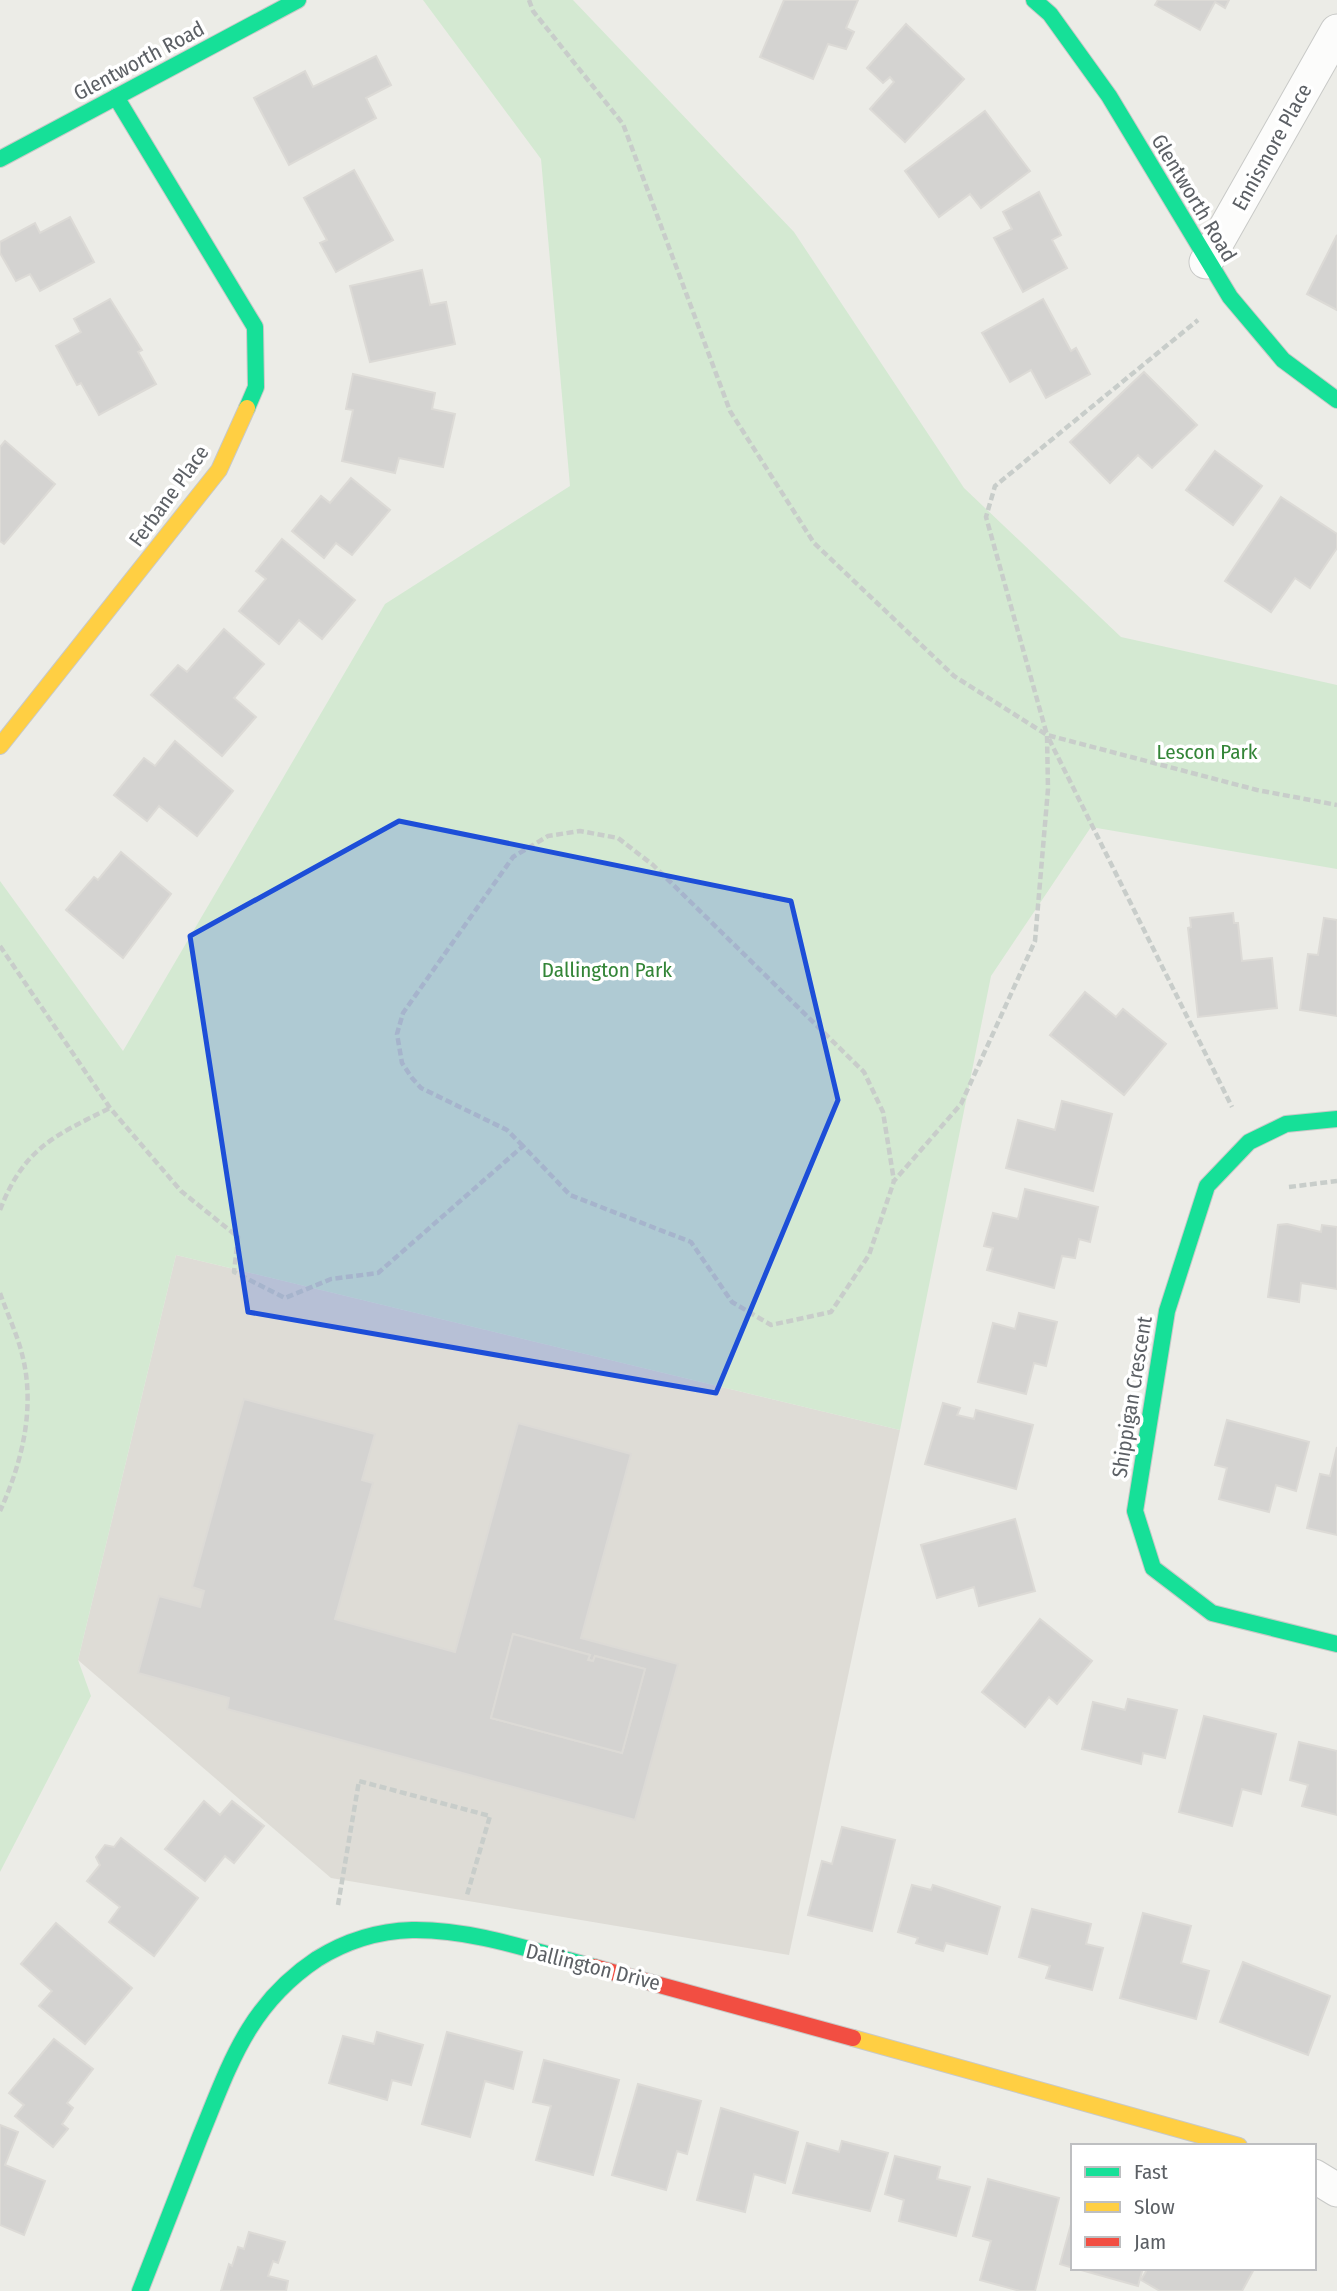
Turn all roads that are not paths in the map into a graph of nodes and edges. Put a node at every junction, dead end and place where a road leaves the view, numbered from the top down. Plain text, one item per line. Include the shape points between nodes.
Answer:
1 (298, 0) edge
2 (1034, 0) edge
3 (1337, 31) edge
4 (116, 97) junction
5 (0, 159) edge
6 (1206, 262) junction
7 (1337, 400) edge
8 (0, 746) edge
9 (1337, 1119) edge
10 (1337, 1644) edge
11 (1232, 2144) edge
12 (1316, 2177) edge
13 (1337, 2190) edge
14 (140, 2291) edge

1 - 4 street, Glentworth Road
2 - 6 street, Glentworth Road via 1050,14 1109,96
3 - 6 street, Ennismore Place
4 - 5 street, Glentworth Road
4 - 8 street, Ferbane Place via 255,327 257,387 219,470
6 - 7 street, Glentworth Road via 1283,360
9 - 10 street, Shippigan Crescent via 1286,1124 1249,1142 1207,1186 1167,1311 1135,1511 1153,1568 1212,1613
11 - 14 street, Dallington Drive via 683,1990 455,1933 407,1929 369,1934 331,1949 290,1979 259,2011 229,2063
12 - 13 street

